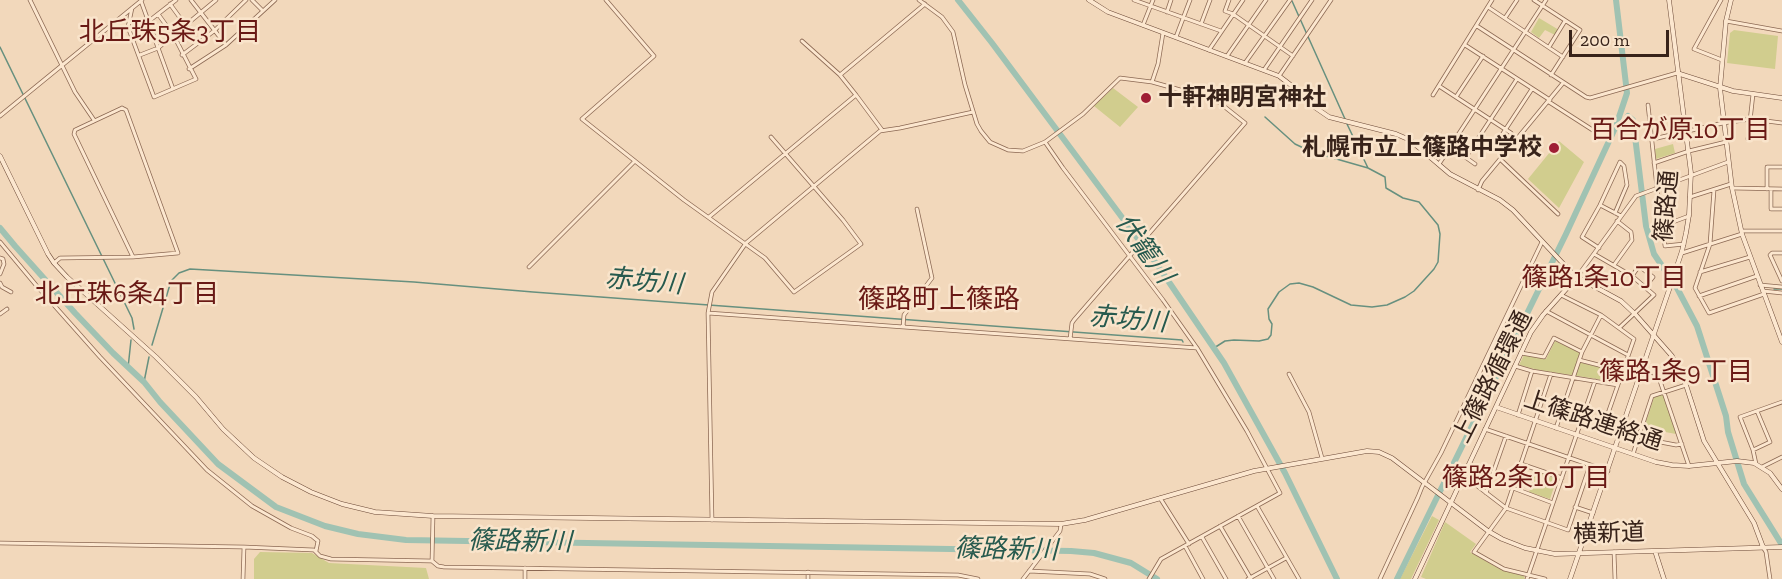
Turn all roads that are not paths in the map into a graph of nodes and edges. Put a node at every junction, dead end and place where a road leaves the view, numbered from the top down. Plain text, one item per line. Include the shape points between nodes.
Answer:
1 (30, 0) edge
2 (176, 0) edge
3 (191, 0) edge
4 (216, 0) edge
5 (246, 0) edge
6 (252, 0) edge
7 (275, 0) edge
8 (606, 0) edge
9 (919, 0) edge
10 (1089, 0) edge
11 (1134, 0) edge
12 (1153, 0) edge
13 (1171, 0) edge
14 (1190, 0) edge
15 (1210, 0) edge
16 (1229, 0) edge
17 (1243, 0) edge
18 (1266, 0) edge
19 (1312, 0) edge
20 (1331, 0) edge
21 (1492, 0) edge
22 (1517, 0) edge
23 (1534, 0) edge
24 (1546, 0) edge
25 (1669, 0) edge
26 (1721, 0) edge
27 (1731, 0) edge
28 (140, 1) edge
29 (1288, 1) edge
30 (170, 4) junction
31 (925, 4) junction
32 (1543, 5) junction
33 (1150, 6) junction
34 (1488, 7) junction
35 (132, 8) junction
36 (263, 11) junction
37 (1167, 12) junction
38 (158, 14) junction
39 (201, 14) junction
40 (1233, 14) junction
41 (1184, 18) junction
42 (1505, 18) junction
43 (148, 21) junction
44 (1565, 21) junction
45 (1726, 21) junction
46 (1201, 24) junction
47 (1143, 25) junction
48 (1248, 25) junction
49 (186, 26) junction
50 (1476, 26) junction
51 (214, 31) junction
52 (1221, 31) junction
53 (1526, 31) junction
54 (1782, 31) edge
55 (1163, 33) junction
56 (174, 36) junction
57 (1264, 36) junction
58 (1176, 37) junction
59 (802, 41) dead end
60 (226, 45) junction
61 (1465, 45) junction
62 (1280, 46) junction
63 (1549, 47) junction
64 (158, 48) junction
65 (1209, 50) junction
66 (1513, 50) junction
67 (182, 55) junction
68 (140, 56) junction
69 (1227, 56) junction
70 (1293, 56) junction
71 (1483, 56) junction
72 (1563, 57) junction
73 (1722, 60) junction
74 (1245, 63) junction
75 (62, 65) junction
76 (189, 69) junction
77 (1501, 69) junction
78 (1264, 70) junction
79 (1677, 73) junction
80 (840, 75) junction
81 (1551, 75) junction
82 (1279, 76) junction
83 (1517, 79) junction
84 (1152, 82) junction
85 (1563, 84) junction
86 (1439, 86) junction
87 (1532, 88) junction
88 (1720, 88) junction
89 (173, 89) junction
90 (856, 94) junction
91 (1753, 94) junction
92 (1433, 96) dead end
93 (1456, 97) junction
94 (1782, 98) edge
95 (1550, 101) junction
96 (1648, 105) dead end
97 (1475, 109) junction
98 (973, 112) junction
99 (0, 116) edge
100 (1490, 119) junction
101 (1751, 119) junction
102 (94, 120) junction
103 (1723, 123) junction
104 (1782, 123) edge
105 (882, 130) junction
106 (1505, 130) junction
107 (1686, 132) junction
108 (1511, 134) dead end
109 (1602, 136) dead end
110 (771, 137) dead end
111 (1653, 139) junction
112 (1749, 139) dead end
113 (1047, 140) junction
114 (1726, 142) junction
115 (1451, 147) junction
116 (1492, 150) dead end
117 (1689, 151) junction
118 (786, 153) junction
119 (0, 156) edge
120 (1466, 157) junction
121 (1501, 159) junction
122 (635, 161) junction
123 (1728, 162) junction
124 (1654, 163) junction
125 (1475, 164) dead end
126 (1439, 165) junction
127 (1782, 167) edge
128 (1691, 176) junction
129 (1732, 186) junction
130 (814, 187) junction
131 (1657, 188) junction
132 (1767, 189) junction
133 (1772, 189) junction
134 (1782, 189) edge
135 (1478, 190) junction
136 (1714, 190) junction
137 (1690, 197) junction
138 (1600, 206) junction
139 (917, 209) dead end
140 (1782, 209) edge
141 (1615, 213) junction
142 (1558, 214) dead end
143 (1621, 216) junction
144 (1689, 216) junction
145 (709, 218) junction
146 (1617, 221) junction
147 (1662, 225) junction
148 (1782, 231) edge
149 (1741, 232) junction
150 (0, 242) edge
151 (1542, 242) junction
152 (746, 243) junction
153 (1684, 244) junction
154 (1710, 244) junction
155 (1599, 248) junction
156 (1682, 253) junction
157 (1782, 253) edge
158 (1594, 254) junction
159 (1131, 255) junction
160 (133, 257) junction
161 (1750, 257) junction
162 (0, 258) edge
163 (54, 263) junction
164 (1614, 265) junction
165 (529, 267) dead end
166 (1700, 272) junction
167 (0, 274) edge
168 (1632, 276) junction
169 (1757, 276) junction
170 (1577, 277) junction
171 (1782, 281) edge
172 (0, 284) edge
173 (1760, 285) junction
174 (1645, 287) junction
175 (1782, 287) edge
176 (11, 292) dead end
177 (1763, 293) junction
178 (1782, 293) edge
179 (1561, 295) junction
180 (1699, 296) junction
181 (7, 309) dead end
182 (1546, 311) junction
183 (708, 312) junction
184 (0, 314) edge
185 (1635, 314) junction
186 (1601, 315) junction
187 (903, 326) junction
188 (1619, 328) junction
189 (1071, 334) junction
190 (1591, 334) junction
191 (1654, 335) junction
192 (1782, 342) edge
193 (1197, 348) junction
194 (1582, 352) junction
195 (1521, 353) junction
196 (1628, 355) junction
197 (1579, 360) junction
198 (1515, 366) junction
199 (1532, 371) junction
200 (1622, 371) junction
201 (1289, 374) dead end
202 (1551, 374) junction
203 (1640, 374) junction
204 (1574, 378) junction
205 (1595, 381) junction
206 (1618, 385) junction
207 (1686, 385) junction
208 (1664, 392) junction
209 (1782, 402) edge
210 (1496, 407) junction
211 (1757, 411) junction
212 (1518, 415) junction
213 (1536, 421) junction
214 (1623, 425) junction
215 (1556, 428) junction
216 (1485, 429) junction
217 (1577, 435) junction
218 (1639, 435) junction
219 (1506, 436) junction
220 (1528, 443) junction
221 (1682, 444) junction
222 (1615, 448) junction
223 (1753, 450) junction
224 (1633, 454) junction
225 (1782, 457) edge
226 (1322, 458) junction
227 (1569, 458) junction
228 (1716, 463) junction
229 (1521, 464) junction
230 (1755, 464) junction
231 (1590, 465) junction
232 (1689, 466) junction
233 (1762, 467) junction
234 (1268, 468) junction
235 (1608, 471) junction
236 (1463, 475) junction
237 (1562, 478) junction
238 (1782, 478) edge
239 (1777, 481) junction
240 (1426, 484) junction
241 (1512, 488) junction
242 (1782, 489) edge
243 (1486, 493) junction
244 (1160, 498) junction
245 (1450, 503) junction
246 (1553, 503) junction
247 (1257, 506) junction
248 (1575, 507) junction
249 (1506, 508) junction
250 (1593, 513) junction
251 (433, 516) junction
252 (1238, 516) junction
253 (712, 520) junction
254 (1546, 523) junction
255 (1061, 524) junction
256 (1220, 526) junction
257 (1488, 531) junction
258 (1202, 537) junction
259 (0, 543) edge
260 (1189, 544) junction
261 (1185, 546) junction
262 (244, 547) junction
263 (1763, 547) junction
264 (1780, 547) edge
265 (316, 551) junction
266 (1536, 551) junction
267 (1655, 551) junction
268 (1614, 552) junction
269 (1579, 553) junction
270 (1286, 558) junction
271 (432, 561) junction
272 (525, 568) junction
273 (1268, 568) junction
274 (1030, 569) junction
275 (808, 572) junction
276 (1090, 574) junction
277 (1527, 577) edge
278 (1417, 578) edge
279 (243, 579) edge
280 (525, 579) edge
281 (808, 579) edge
282 (978, 579) edge
283 (1023, 579) edge
284 (1089, 579) edge
285 (1105, 579) edge
286 (1149, 579) edge
287 (1203, 579) edge
288 (1226, 579) edge
289 (1250, 579) edge
290 (1274, 579) edge
291 (1299, 579) edge
292 (1380, 579) edge
293 (1545, 579) edge
294 (1570, 579) edge
295 (1615, 579) edge
296 (1664, 579) edge
297 (1770, 579) edge

1 - 75 street
2 - 30 street
3 - 39 street
4 - 39 street
5 - 51 street
6 - 36 street
7 - 36 street
8 - 122 street via 654,56 582,118
9 - 31 street
10 - 47 street
11 - 33 street
12 - 33 street
13 - 37 street
14 - 41 street
15 - 46 street
16 - 40 street via 1225,10
17 - 40 street
18 - 48 street
19 - 62 street
20 - 70 street
21 - 34 street
22 - 42 street
23 - 32 street
24 - 32 street
25 - 79 street, 篠路通
26 - 73 street via 1694,49
27 - 45 street
28 - 35 street
28 - 43 street
29 - 57 street
30 - 38 street
30 - 49 street
31 - 80 street
31 - 98 street via 942,17 952,32
32 - 44 street
32 - 53 street
33 - 37 street
33 - 47 street
34 - 42 street
34 - 50 street
35 - 68 street via 128,27
35 - 75 street
36 - 60 street
37 - 41 street
38 - 43 street
38 - 56 street
39 - 49 street
39 - 51 street
40 - 48 street
40 - 52 street
41 - 46 street
41 - 58 street
42 - 53 street
43 - 64 street
44 - 63 street
44 - 72 street via 1580,30
45 - 54 street
45 - 73 street
46 - 52 street
47 - 55 street
48 - 57 street
48 - 69 street
49 - 56 street
50 - 61 street
50 - 66 street
51 - 60 street
51 - 67 street
52 - 65 street
53 - 63 street
53 - 66 street
55 - 58 street
55 - 84 street
56 - 64 street
56 - 67 street
57 - 62 street
57 - 74 street
58 - 65 street
59 - 80 street
60 - 76 street
61 - 71 street
61 - 86 street
62 - 70 street
62 - 78 street
63 - 72 street
64 - 68 street
64 - 89 street
65 - 69 street
66 - 77 street
66 - 81 street
67 - 76 street
68 - 89 street via 154,97
69 - 74 street
70 - 82 street
71 - 77 street
71 - 93 street
72 - 81 street
73 - 88 street
74 - 78 street
75 - 99 street
75 - 102 street
76 - 89 street via 196,80
77 - 83 street
77 - 97 street
78 - 82 street
79 - 85 street via 1586,97
79 - 88 street
79 - 107 street, 篠路通
80 - 90 street
81 - 85 street
82 - 126 street via 1318,111 1410,140
83 - 87 street
83 - 100 street
84 - 113 street via 1120,78 1083,114
84 - 159 street via 1216,100 1245,123
85 - 95 street
86 - 92 street
86 - 93 street
87 - 95 street
87 - 106 street
88 - 91 street
88 - 103 street
90 - 105 street
90 - 118 street
91 - 94 street
91 - 101 street
93 - 97 street
95 - 109 street
95 - 121 street
96 - 111 street
97 - 100 street
97 - 115 street
98 - 105 street
98 - 113 street via 985,137 999,147 1023,151
100 - 106 street
100 - 120 street
101 - 103 street
101 - 104 street
101 - 112 street
102 - 160 street via 74,134
102 - 160 street via 122,108 126,110 178,253
103 - 107 street
103 - 114 street
105 - 130 street
106 - 108 street
106 - 116 street
107 - 111 street
107 - 117 street, 篠路通
110 - 118 street
111 - 124 street
113 - 159 street via 1063,168
114 - 117 street
114 - 123 street
115 - 120 street
115 - 126 street
117 - 124 street
117 - 128 street, 篠路通
118 - 130 street
118 - 145 street
119 - 163 street, 横新道
120 - 125 street
121 - 135 street
121 - 142 street
122 - 145 street
122 - 165 street
123 - 128 street
123 - 129 street
124 - 131 street
126 - 135 street
127 - 132 street via 1767,167
128 - 131 street
128 - 137 street, 篠路通
129 - 132 street
129 - 136 street
129 - 149 street
130 - 152 street
130 - 152 street via 861,244 794,292 765,258
131 - 143 street via 1633,199
131 - 147 street
132 - 133 street
133 - 134 street
133 - 140 street via 1771,209
135 - 151 street via 1513,210
136 - 137 street
136 - 154 street
137 - 144 street, 篠路通
138 - 141 street
138 - 141 street via 1620,162 1623,163 1627,185
138 - 155 street via 1582,237
139 - 187 street via 932,278 904,316
141 - 143 street
143 - 146 street
144 - 147 street
144 - 153 street, 篠路通
145 - 152 street
146 - 155 street
146 - 164 street via 1631,232 1632,240
147 - 153 street via 1665,246
148 - 149 street
149 - 154 street
149 - 161 street
150 - 265 street via 100,357 207,470 252,506 312,536 318,541
151 - 170 street
151 - 240 street
152 - 183 street via 712,292
153 - 156 street, 篠路通
154 - 156 street
154 - 166 street
155 - 158 street
156 - 191 street, 篠路通
157 - 171 street via 1770,255
158 - 164 street
158 - 170 street
159 - 189 street via 1074,320
159 - 193 street
160 - 163 street via 60,258
161 - 166 street
161 - 169 street
162 - 167 street via 4,264
163 - 251 street, 横新道 via 156,357 223,429 282,477 342,504 375,512
164 - 168 street
166 - 180 street via 1695,288
168 - 174 street
168 - 174 street via 1639,266 1653,277
169 - 173 street
169 - 180 street
170 - 179 street, 上篠路循環通
170 - 185 street via 1621,301
172 - 176 street
173 - 175 street
173 - 177 street
174 - 185 street via 1654,295
177 - 178 street
177 - 180 street via 1709,313
177 - 192 street
179 - 182 street, 上篠路循環通
179 - 186 street
181 - 184 street
182 - 190 street
182 - 195 street, 上篠路循環通
183 - 187 street
183 - 253 street
185 - 188 street
185 - 191 street
186 - 188 street
186 - 190 street
187 - 189 street
188 - 196 street via 1634,339
189 - 193 street
190 - 194 street
190 - 196 street
191 - 203 street, 篠路通
191 - 207 street via 1672,357
193 - 234 street
194 - 195 street via 1554,338 1544,357
194 - 197 street
195 - 198 street, 上篠路循環通
196 - 200 street
197 - 200 street
197 - 204 street
198 - 199 street
198 - 210 street, 上篠路循環通
199 - 202 street
199 - 212 street
200 - 203 street
200 - 206 street
201 - 226 street via 1309,412
202 - 204 street
202 - 213 street
203 - 208 street via 1659,378
203 - 214 street, 篠路通
204 - 205 street
204 - 215 street
205 - 206 street
205 - 217 street
206 - 214 street via 1606,420
207 - 208 street
207 - 228 street via 1704,441
208 - 218 street via 1652,396
208 - 221 street
209 - 211 street
210 - 212 street, 上篠路連絡通
210 - 216 street, 上篠路循環通
211 - 223 street via 1770,442
211 - 223 street via 1740,417
212 - 213 street, 上篠路連絡通
213 - 215 street, 上篠路連絡通
213 - 220 street
214 - 222 street, 篠路通
215 - 217 street, 上篠路連絡通
216 - 219 street
216 - 236 street, 上篠路循環通
217 - 222 street, 上篠路連絡通
217 - 227 street
218 - 221 street
218 - 224 street
219 - 220 street
219 - 243 street
220 - 227 street
220 - 229 street
221 - 232 street
222 - 224 street, 上篠路連絡通
222 - 235 street, 篠路通
223 - 230 street
224 - 232 street, 上篠路連絡通 via 1656,462
225 - 233 street
226 - 234 street, 横新道
226 - 240 street, 横新道 via 1367,450 1379,452
227 - 231 street
227 - 237 street
228 - 230 street, 上篠路連絡通
228 - 232 street, 上篠路連絡通
228 - 263 street via 1754,523
229 - 237 street
229 - 241 street
230 - 233 street
231 - 235 street
231 - 248 street
233 - 239 street
234 - 244 street, 横新道
234 - 247 street via 1280,492
235 - 250 street, 篠路通
236 - 243 street
236 - 245 street, 上篠路循環通
237 - 246 street
238 - 239 street
239 - 242 street
240 - 245 street, 横新道
240 - 292 street
241 - 246 street
241 - 249 street
243 - 249 street
244 - 255 street, 横新道
244 - 260 street
245 - 257 street, 横新道
245 - 278 street, 上篠路循環通
246 - 254 street
247 - 252 street
247 - 270 street
248 - 250 street
248 - 254 street via 1568,530
249 - 254 street
249 - 257 street
250 - 269 street, 篠路通
251 - 253 street, 横新道
251 - 271 street
252 - 256 street
252 - 273 street
253 - 255 street, 横新道
254 - 266 street
255 - 274 street
256 - 258 street
256 - 289 street
257 - 266 street, 横新道 via 1513,545
257 - 277 street via 1474,552
258 - 260 street
258 - 288 street
259 - 262 street
260 - 261 street
261 - 286 street via 1161,561
261 - 287 street
262 - 265 street
262 - 279 street
263 - 264 street, 横新道
263 - 267 street, 横新道
263 - 297 street
265 - 271 street via 331,560
266 - 269 street, 横新道
266 - 277 street
267 - 268 street, 横新道
267 - 296 street
268 - 269 street, 横新道
268 - 295 street
269 - 294 street, 篠路通
270 - 273 street
270 - 291 street
271 - 272 street via 444,567
272 - 275 street
272 - 280 street
273 - 289 street
273 - 290 street
274 - 276 street
274 - 283 street
275 - 281 street
275 - 282 street via 958,575
276 - 284 street
276 - 285 street
277 - 293 street

